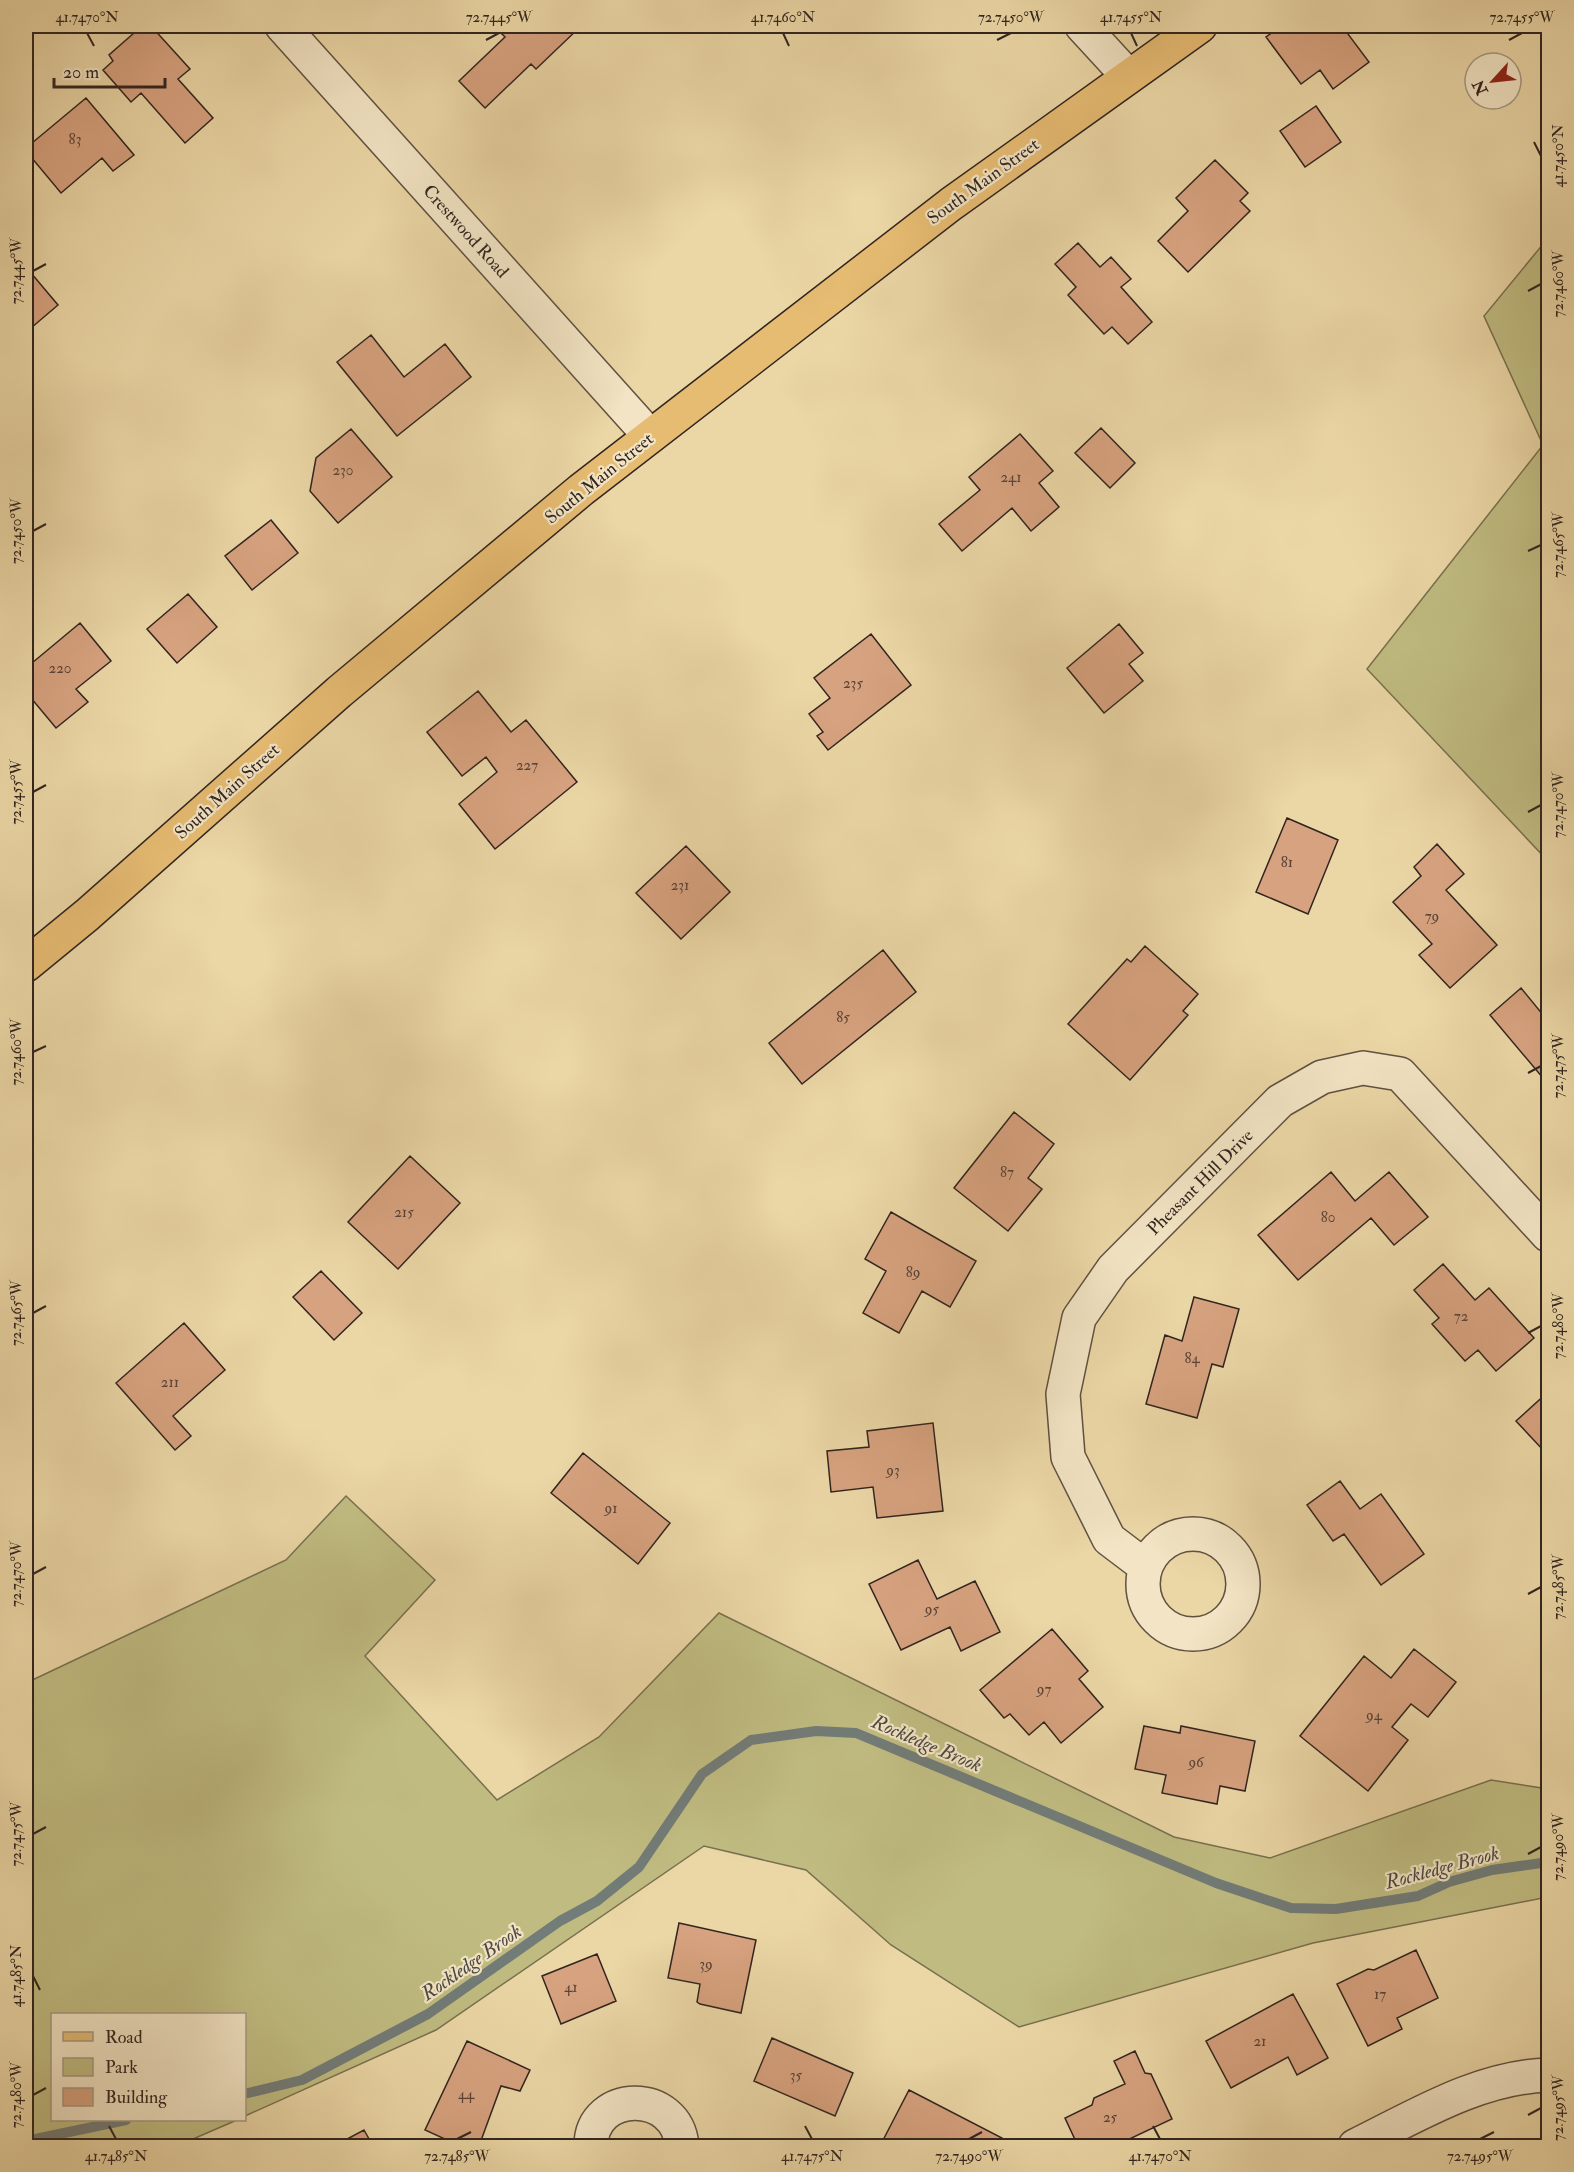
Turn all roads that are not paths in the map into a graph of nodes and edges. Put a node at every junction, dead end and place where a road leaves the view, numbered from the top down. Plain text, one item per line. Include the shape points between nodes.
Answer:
1 (282, 26) edge
2 (1082, 26) edge
3 (1200, 26) edge
4 (1128, 76) junction
5 (650, 436) junction
6 (26, 965) edge
7 (1548, 1235) edge
8 (1146, 1567) dead end
9 (1548, 2074) edge
10 (591, 2146) edge
11 (682, 2146) edge
12 (1355, 2146) edge

1 - 5 street, Crestwood Road
2 - 4 street
3 - 4 main road, South Main Street
4 - 5 main road, South Main Street via 951,204
5 - 6 main road, South Main Street via 339,692
7 - 8 street, Pheasant Hill Drive via 1400,1074 1363,1068 1322,1077 1280,1101 1113,1269 1079,1318 1063,1394 1068,1457 1109,1539
9 - 12 street via 1504,2080 1464,2093
10 - 11 street via 594,2129 603,2116 615,2107 644,2103 670,2117

